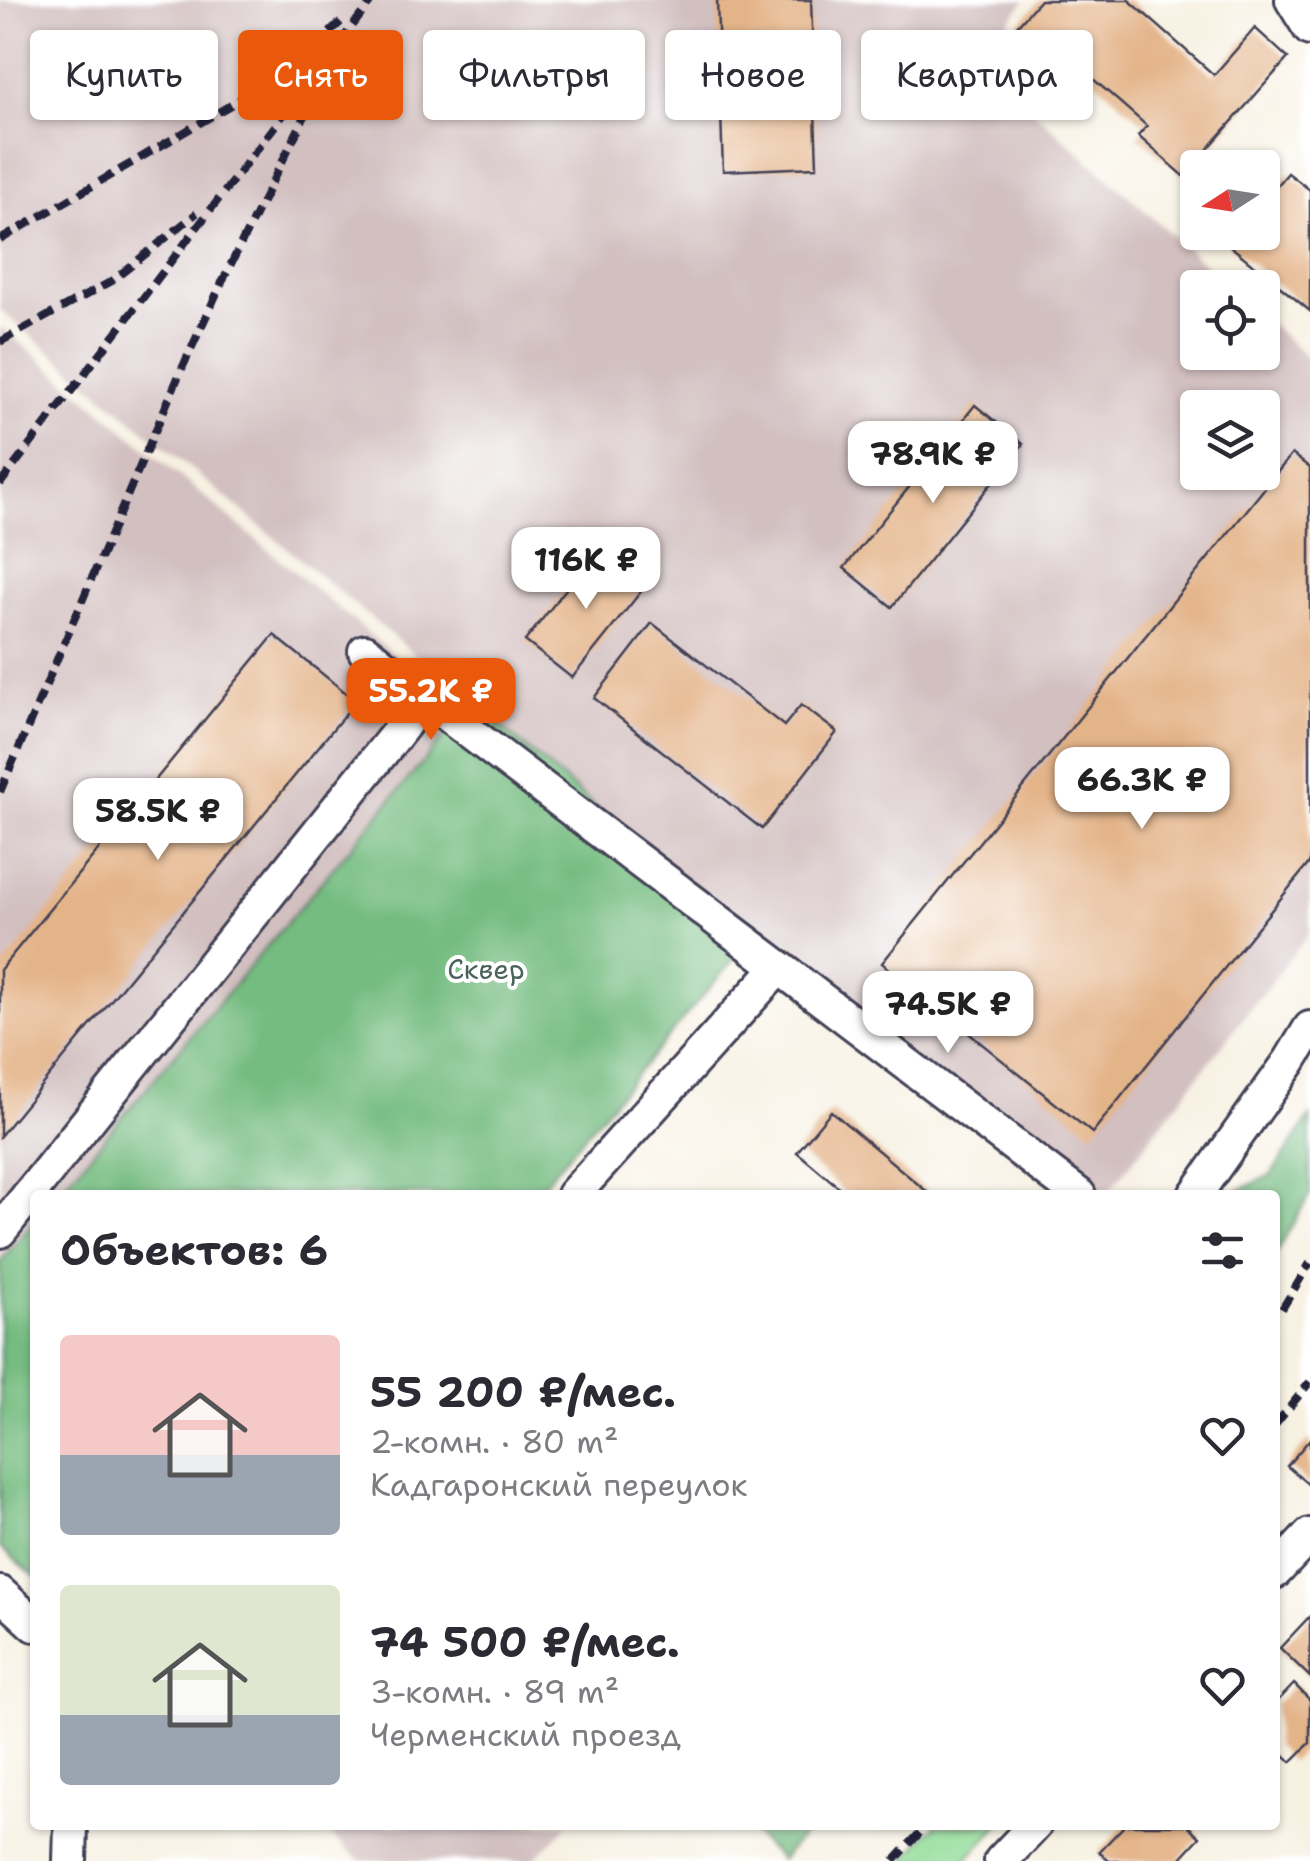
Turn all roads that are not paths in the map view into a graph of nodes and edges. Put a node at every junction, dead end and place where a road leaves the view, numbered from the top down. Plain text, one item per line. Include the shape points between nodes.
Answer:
1 (1292, 0) edge
2 (1310, 29) edge
3 (365, 650) dead end
4 (423, 698) junction
5 (779, 967) junction
6 (1310, 1028) edge
7 (33, 1190) edge
8 (577, 1190) edge
9 (1071, 1190) edge
10 (1199, 1190) edge
11 (30, 1193) edge
12 (0, 1231) edge
13 (1310, 1535) edge
14 (1280, 1567) edge
15 (0, 1593) edge
16 (30, 1620) edge
17 (71, 1830) edge
18 (1030, 1830) edge
19 (70, 1861) edge
20 (1001, 1861) edge

1 - 2 street
3 - 4 street
4 - 5 street
4 - 7 street
5 - 8 street
5 - 9 street
6 - 10 street
11 - 12 street
13 - 14 street
15 - 16 street
17 - 19 street
18 - 20 street

